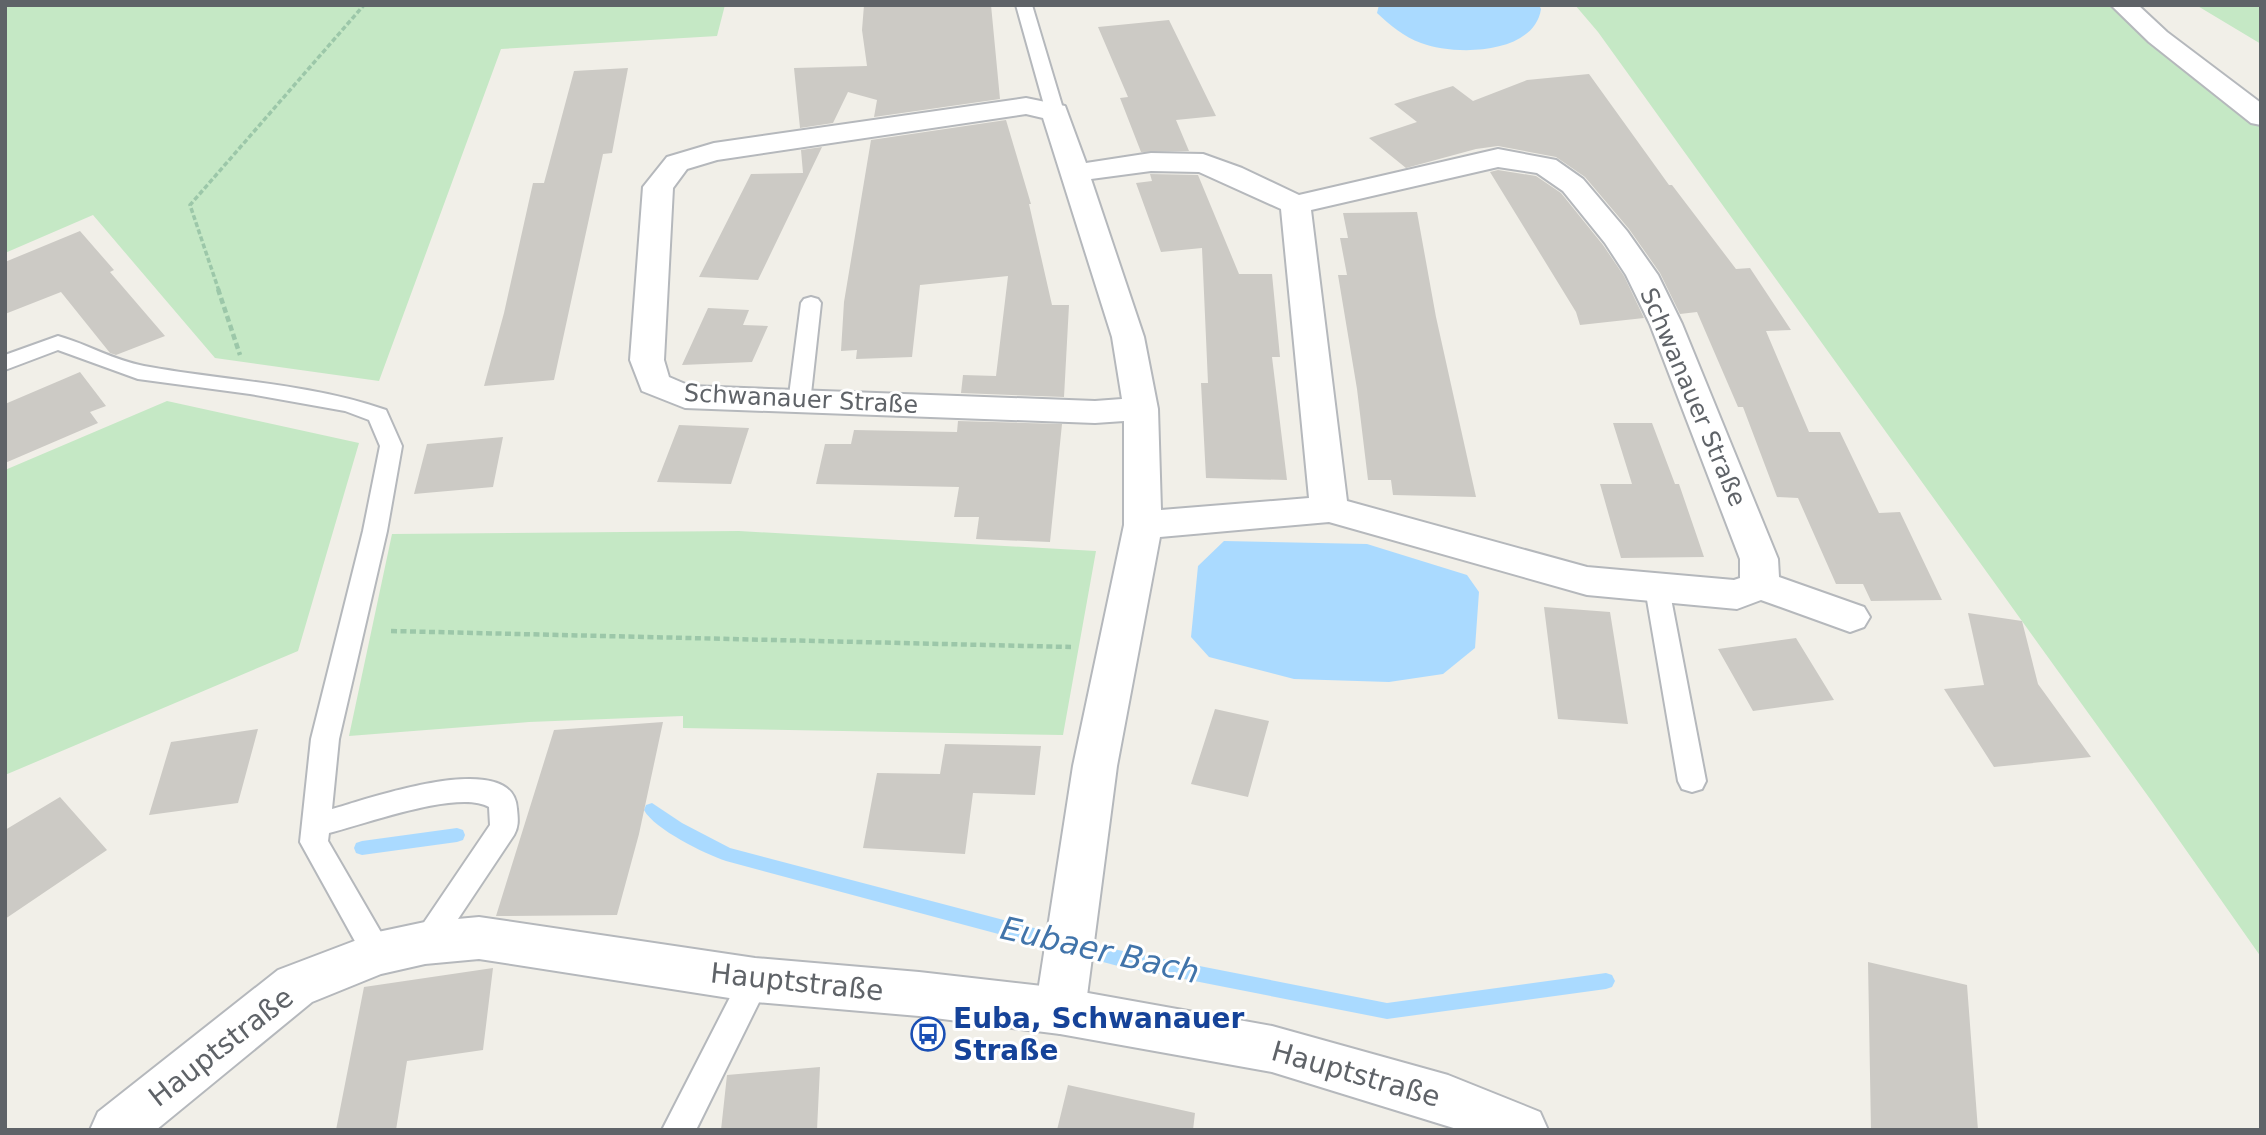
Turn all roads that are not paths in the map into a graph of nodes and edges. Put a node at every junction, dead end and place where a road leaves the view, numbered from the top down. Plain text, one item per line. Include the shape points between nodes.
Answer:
1 (1024, 5) edge
2 (2123, 5) edge
3 (1055, 112) junction
4 (2261, 117) edge
5 (1076, 173) junction
6 (1294, 205) junction
7 (811, 303) dead end
8 (5, 363) edge
9 (799, 403) junction
10 (1140, 409) junction
11 (1329, 509) junction
12 (1143, 524) junction
13 (1760, 585) junction
14 (1657, 588) junction
15 (1850, 617) dead end
16 (1692, 781) dead end
17 (315, 825) junction
18 (425, 943) junction
19 (378, 953) junction
20 (755, 980) junction
21 (1063, 997) junction
22 (116, 1130) edge
23 (678, 1130) edge
24 (1522, 1130) edge

1 - 3 lane
2 - 4 street
3 - 5 street
3 - 9 street, Schwanauer Straße via 1026,106 992,110 714,152 677,163 658,187 647,360 654,383 685,397
5 - 6 street via 1151,162 1203,163
5 - 10 street via 1128,337
6 - 11 street
6 - 13 street, Schwanauer Straße via 1498,158 1546,166 1573,184 1642,275 1666,324 1759,559
7 - 9 lane
8 - 17 lane via 58,343 138,372 250,387 349,405 378,415 391,446 325,739
9 - 10 street, Schwanauer Straße via 1095,412
10 - 12 street
11 - 12 street
11 - 14 street via 1587,581
12 - 21 street via 1095,766
13 - 14 street via 1737,595
13 - 15 street
14 - 16 lane
17 - 18 lane via 449,790 484,790 503,801 504,827
17 - 19 lane via 314,842
18 - 19 street, Hauptstraße
18 - 20 street, Hauptstraße via 479,938
19 - 22 street, Hauptstraße via 295,986
20 - 21 street, Hauptstraße via 919,994
20 - 23 lane
21 - 24 street, Hauptstraße via 1272,1049 1448,1100

